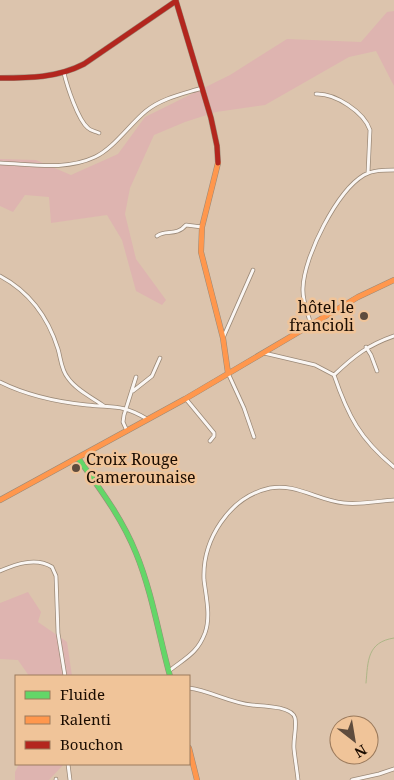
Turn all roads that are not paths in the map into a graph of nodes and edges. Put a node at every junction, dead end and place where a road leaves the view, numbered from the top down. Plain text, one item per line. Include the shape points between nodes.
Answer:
1 (176, 0) edge
2 (64, 73) junction
3 (0, 78) edge
4 (202, 88) junction
5 (316, 94) dead end
6 (99, 132) dead end
7 (0, 163) edge
8 (394, 170) edge
9 (368, 173) junction
10 (202, 227) junction
11 (157, 236) dead end
12 (253, 270) dead end
13 (0, 276) edge
14 (394, 280) edge
15 (312, 325) junction
16 (394, 336) edge
17 (223, 338) junction
18 (366, 348) junction
19 (264, 353) junction
20 (160, 358) dead end
21 (377, 371) dead end
22 (228, 373) junction
23 (334, 375) junction
24 (136, 377) dead end
25 (0, 382) edge
26 (132, 392) junction
27 (185, 398) junction
28 (104, 406) junction
29 (126, 408) junction
30 (147, 419) junction
31 (127, 432) junction
32 (254, 437) dead end
33 (210, 441) dead end
34 (78, 458) junction
35 (394, 467) edge
36 (0, 500) edge
37 (394, 500) edge
38 (0, 571) edge
39 (169, 674) edge
40 (64, 675) edge
41 (190, 688) edge
42 (190, 752) edge
43 (68, 765) edge
44 (394, 769) edge
45 (70, 780) edge
46 (197, 780) edge
47 (298, 780) edge
48 (352, 780) edge

1 - 2 main road via 84,64
1 - 4 main road
2 - 3 main road
2 - 6 street via 69,93 85,125 89,130
4 - 7 street via 146,110 94,158 44,167
4 - 10 main road via 214,130 218,167
5 - 9 street via 336,97 368,126
8 - 9 street
9 - 15 street via 357,180 338,202 314,247 303,289
10 - 11 street via 186,225 184,229 162,232
10 - 17 main road via 203,264
12 - 17 street
13 - 28 street via 23,291 39,308 69,381
14 - 15 main road
15 - 19 main road
16 - 18 street
17 - 22 main road
18 - 21 street
18 - 23 street
19 - 22 main road
19 - 23 street via 315,365
20 - 26 street via 152,376
22 - 27 main road
22 - 32 street
23 - 35 street via 351,418 369,444
24 - 26 street
25 - 28 street via 41,396
26 - 29 street
27 - 30 main road
27 - 33 street via 214,433
28 - 29 street
29 - 30 street
29 - 31 street via 123,422
30 - 31 main road
31 - 34 main road
34 - 36 main road
34 - 39 main road via 115,510 136,553
37 - 39 street via 344,504 302,490 280,487 245,498 219,524 209,544 204,567 208,616 205,634 192,654
38 - 40 street via 33,562 52,567 56,576 58,633
41 - 47 street via 229,701 292,713 295,718
42 - 46 main road
43 - 45 street
44 - 48 street

